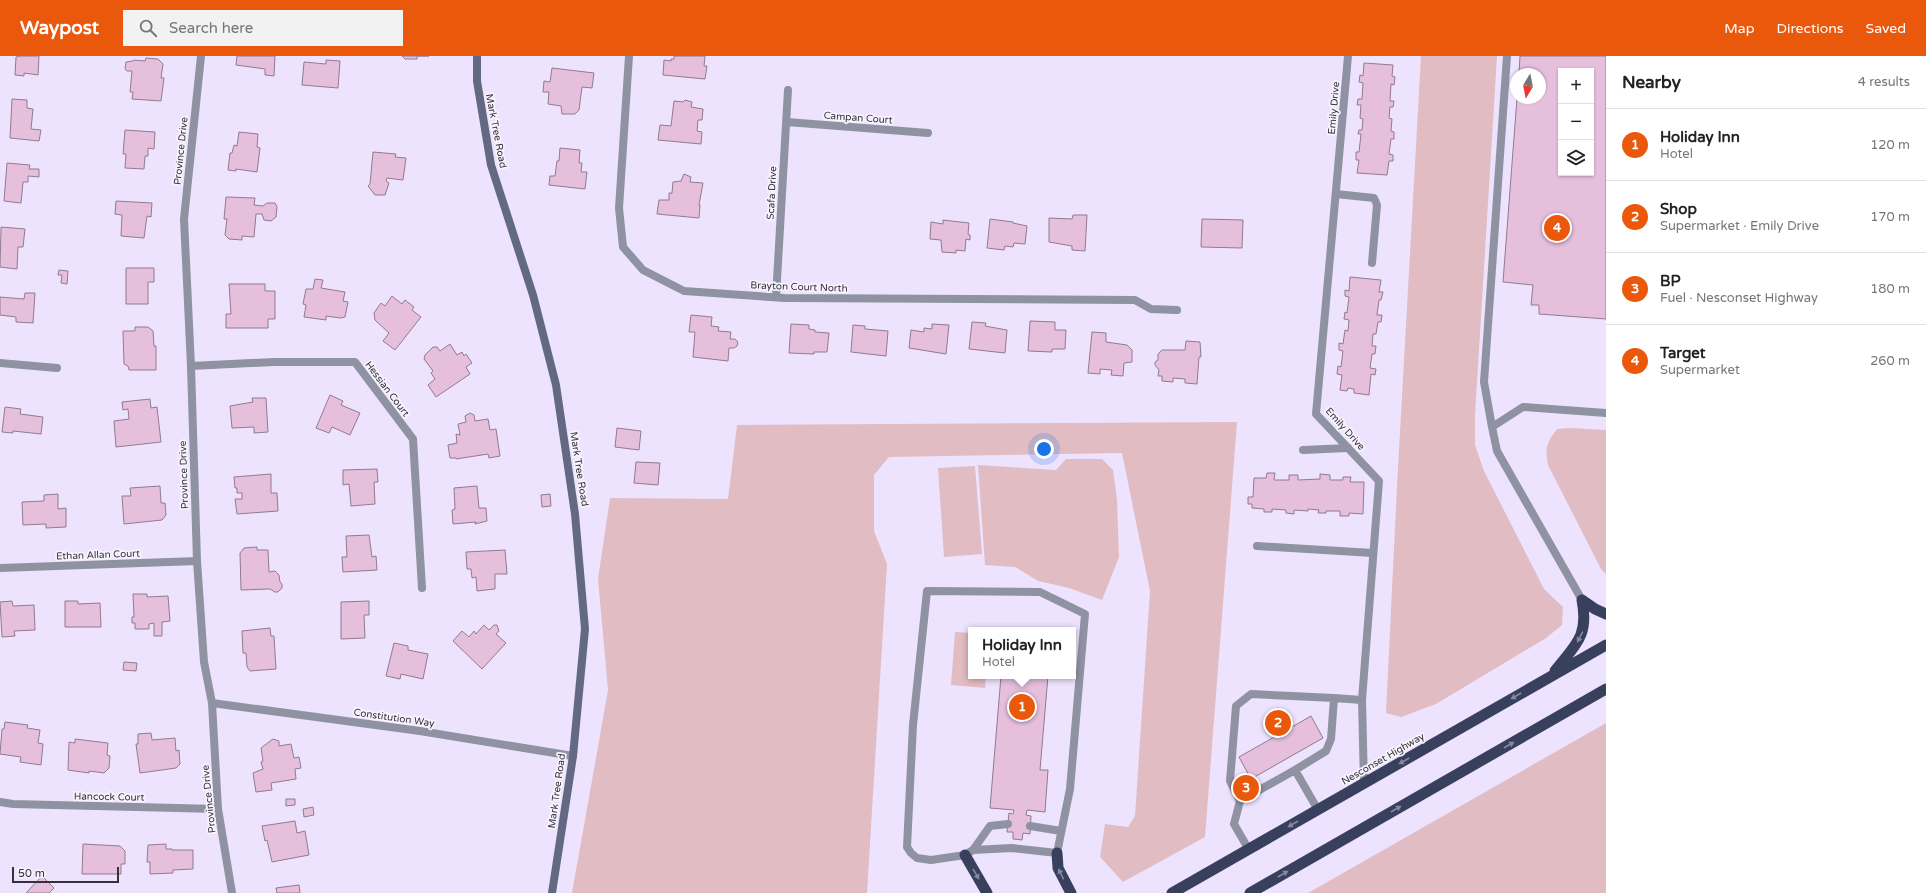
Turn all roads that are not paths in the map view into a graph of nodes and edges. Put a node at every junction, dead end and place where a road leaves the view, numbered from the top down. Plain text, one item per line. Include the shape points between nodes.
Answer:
1 (201, 56) edge
2 (477, 56) edge
3 (629, 56) edge
4 (1348, 56) edge
5 (1507, 56) edge
6 (788, 90) dead end
7 (787, 122) junction
8 (928, 133) dead end
9 (1336, 194) junction
10 (1372, 263) dead end
11 (776, 297) junction
12 (1177, 310) dead end
13 (0, 363) edge
14 (191, 366) junction
15 (57, 368) dead end
16 (1606, 414) edge
17 (1492, 427) junction
18 (1348, 448) junction
19 (1303, 450) dead end
20 (1257, 546) dead end
21 (1373, 553) junction
22 (197, 561) junction
23 (0, 568) edge
24 (422, 588) dead end
25 (1582, 600) junction
26 (1606, 614) edge
27 (1606, 645) edge
28 (1550, 676) junction
29 (1606, 689) edge
30 (1334, 698) junction
31 (1362, 700) junction
32 (212, 703) junction
33 (573, 756) junction
34 (1295, 770) junction
35 (1364, 784) junction
36 (1240, 801) junction
37 (0, 802) edge
38 (218, 809) junction
39 (1318, 810) junction
40 (1008, 824) dead end
41 (1030, 826) dead end
42 (1061, 831) junction
43 (1248, 850) junction
44 (969, 852) junction
45 (1056, 852) junction
46 (232, 893) edge
47 (552, 893) edge
48 (987, 893) edge
49 (1071, 893) edge
50 (1172, 893) edge
51 (1250, 893) edge

1 - 14 street, Province Drive via 184,219
2 - 33 main road, Mark Tree Road via 477,81 491,165 533,295 556,385 575,514 585,629
3 - 11 street, Brayton Court North via 618,208 624,246 643,270 684,291
4 - 9 street, Emily Drive
5 - 17 street via 1484,382
6 - 7 street, Scafa Drive
7 - 8 street, Campan Court
7 - 11 street, Scafa Drive
9 - 10 street via 1374,198 1377,205
9 - 18 street, Emily Drive via 1316,414
11 - 12 street, Brayton Court North via 1135,300 1151,309
13 - 15 street
14 - 22 street, Province Drive
14 - 24 street, Hessian Court via 355,362 413,439
16 - 17 street via 1523,407
17 - 25 street via 1497,451
18 - 19 street
18 - 21 street, Emily Drive via 1379,482
20 - 21 street
21 - 31 street, Emily Drive
22 - 23 street, Ethan Allan Court
22 - 32 street, Province Drive via 204,662
25 - 26 highway
25 -> 28 highway via 1585,619 1581,637
27 - 28 highway, Nesconset Highway
28 -> 35 highway, Nesconset Highway
51 -> 29 highway
30 - 31 street
30 - 34 street via 1331,739 1326,751
30 - 36 street via 1251,694 1236,706 1230,781
31 - 35 street, Emily Drive
32 - 33 street, Constitution Way via 420,731
32 - 38 street, Province Drive
33 - 47 main road, Mark Tree Road
34 - 36 street
34 - 39 street
35 - 39 highway, Nesconset Highway
36 - 43 street via 1234,824
37 - 38 street, Hancock Court
38 - 46 street, Province Drive
39 -> 43 highway, Nesconset Highway
40 - 44 street via 990,826
41 - 42 street
42 - 44 street via 1070,789 1085,614 1040,592 927,592 913,725 907,847 917,858 931,860
42 - 45 street
43 - 50 highway, Nesconset Highway
44 - 45 street via 1012,848
44 -> 48 highway
49 -> 45 highway via 1058,868

